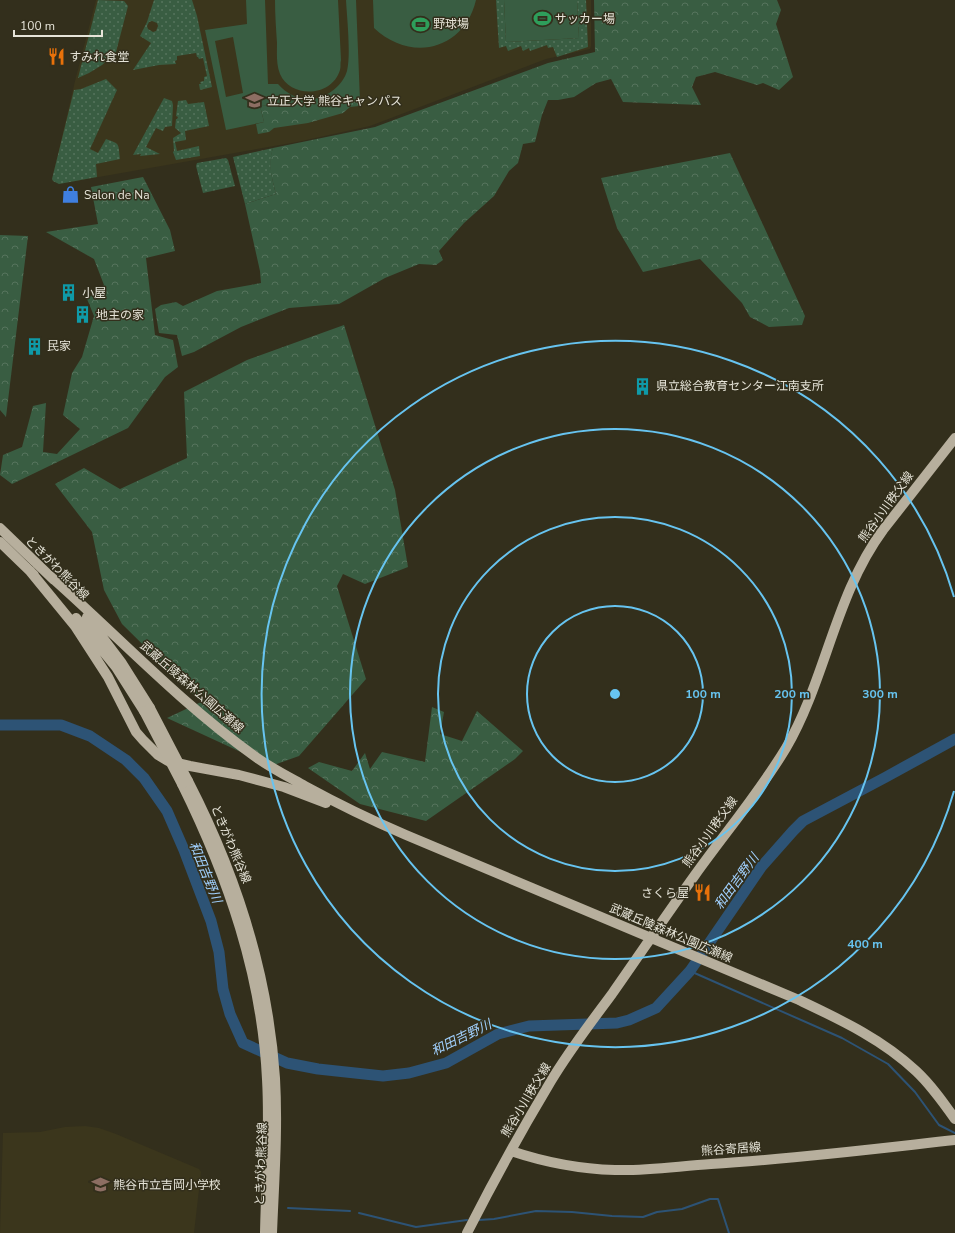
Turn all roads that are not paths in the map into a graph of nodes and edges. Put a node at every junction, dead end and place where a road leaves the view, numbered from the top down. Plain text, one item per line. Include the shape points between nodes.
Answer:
1 (955, 438) edge
2 (0, 528) edge
3 (0, 542) edge
4 (22, 557) junction
5 (30, 571) junction
6 (50, 576) junction
7 (147, 710) junction
8 (351, 810) junction
9 (651, 938) junction
10 (271, 1078) junction
11 (955, 1119) edge
12 (955, 1140) edge
13 (511, 1151) junction
14 (265, 1233) edge
15 (272, 1233) edge
16 (467, 1233) edge

1 - 9 main road, 熊谷小川秩父線 via 874,541 847,598 819,676 786,747
2 - 4 main road, ときがわ熊谷線
3 - 4 main road, ときがわ熊谷線
4 - 5 main road, ときがわ熊谷線
4 - 6 main road, ときがわ熊谷線
5 - 7 main road, ときがわ熊谷線 via 92,636
5 - 8 main road, 武蔵丘陵森林公園広瀬線 via 79,631 104,671 136,732 158,754 168,761 284,787
6 - 7 main road, ときがわ熊谷線 via 105,640
6 - 8 main road, 武蔵丘陵森林公園広瀬線 via 188,704 235,742 290,778
7 - 10 main road, ときがわ熊谷線, bridge via 185,783 238,920 266,1028
8 - 9 main road, 武蔵丘陵森林公園広瀬線
9 - 11 main road, 武蔵丘陵森林公園広瀬線 via 799,1000 870,1036 917,1072
9 - 13 main road, 熊谷小川秩父線 via 550,1082
10 - 14 main road, ときがわ熊谷線
10 - 15 main road, ときがわ熊谷線 via 276,1141
12 - 13 main road, 熊谷寄居線 via 751,1161 615,1170 561,1164
13 - 16 main road, 熊谷小川秩父線

